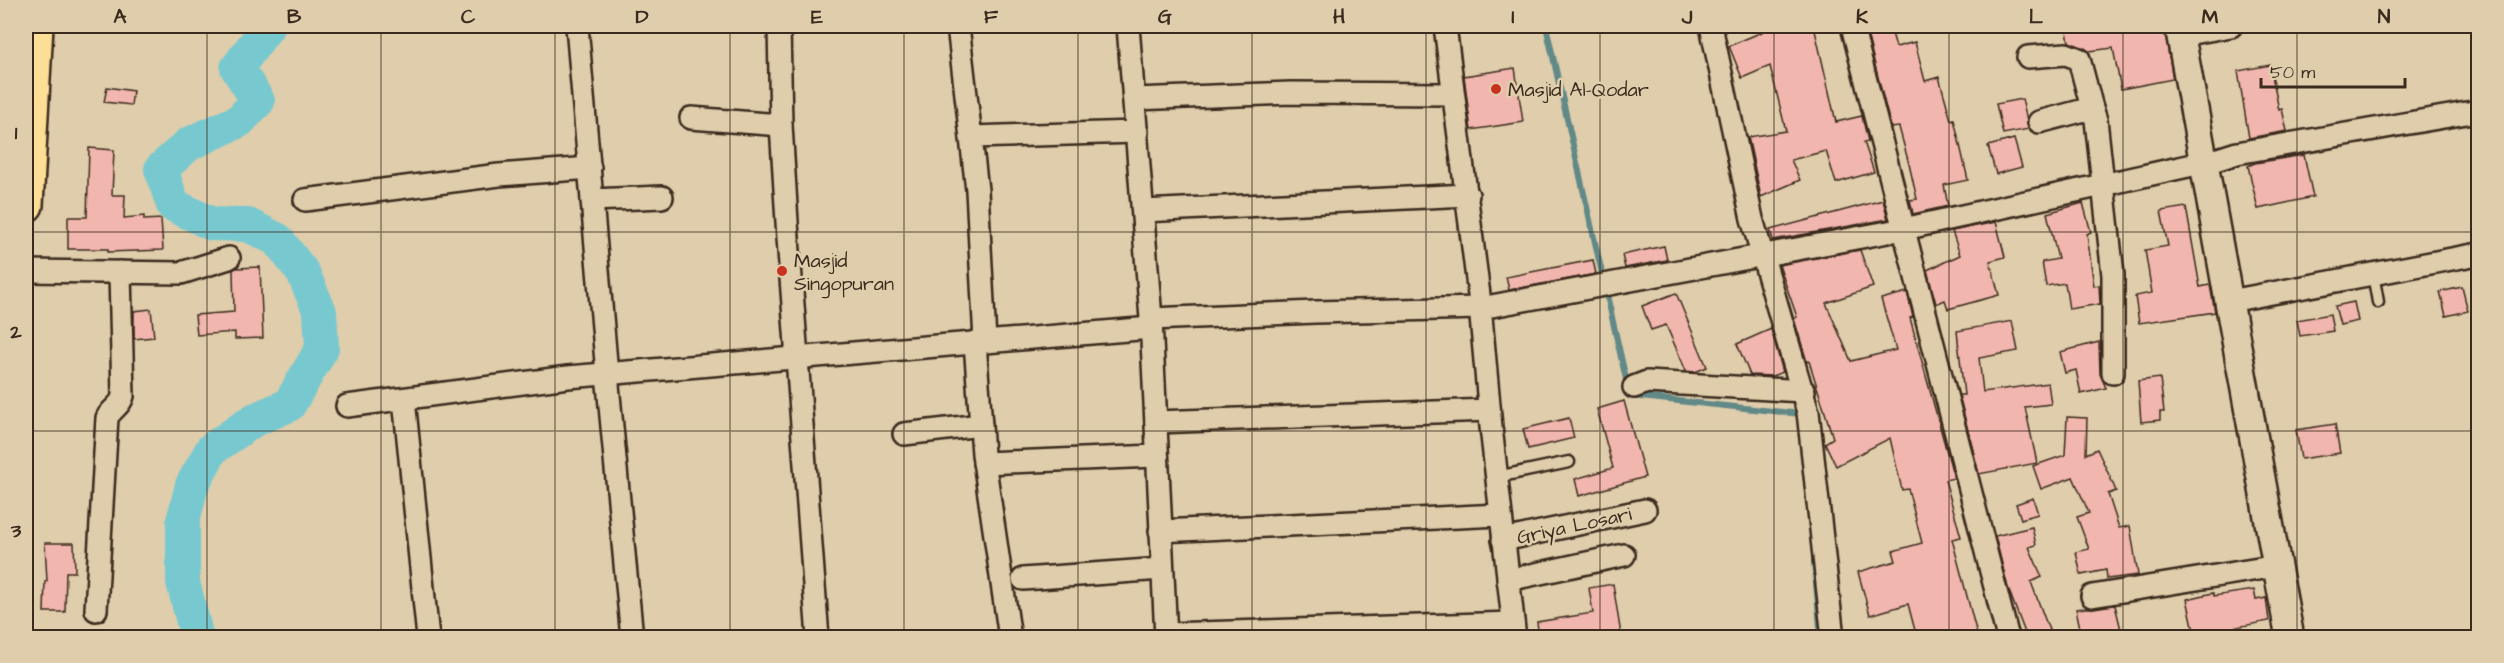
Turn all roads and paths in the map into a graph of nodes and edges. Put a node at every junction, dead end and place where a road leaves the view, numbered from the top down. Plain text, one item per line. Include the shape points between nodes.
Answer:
1 (36, 26) edge
2 (577, 26) edge
3 (779, 26) edge
4 (958, 26) edge
5 (1128, 26) edge
6 (1445, 26) edge
7 (1711, 26) edge
8 (1852, 26) edge
9 (2231, 26) edge
10 (2180, 30) edge
11 (2028, 57) dead end
12 (1452, 94) junction
13 (1134, 99) junction
14 (2092, 108) junction
15 (2478, 111) edge
16 (691, 118) dead end
17 (2039, 122) dead end
18 (781, 125) junction
19 (1137, 132) junction
20 (971, 137) junction
21 (2204, 162) junction
22 (590, 168) junction
23 (2102, 184) junction
24 (1468, 195) junction
25 (662, 197) dead end
26 (305, 200) dead end
27 (592, 200) junction
28 (26, 205) edge
29 (1143, 211) junction
30 (1904, 229) junction
31 (2478, 254) edge
32 (1761, 256) junction
33 (229, 258) dead end
34 (26, 271) edge
35 (120, 272) junction
36 (2373, 274) junction
37 (2230, 301) junction
38 (2378, 302) dead end
39 (1481, 308) junction
40 (1151, 324) junction
41 (980, 341) junction
42 (797, 359) junction
43 (2113, 373) dead end
44 (607, 375) junction
45 (1634, 387) dead end
46 (1803, 391) junction
47 (404, 399) junction
48 (347, 406) dead end
49 (1490, 410) junction
50 (1156, 422) junction
51 (981, 425) junction
52 (904, 434) dead end
53 (1156, 456) junction
54 (1569, 462) dead end
55 (984, 463) junction
56 (1497, 477) junction
57 (1646, 510) dead end
58 (1500, 515) junction
59 (1160, 531) junction
60 (1503, 540) junction
61 (1624, 555) dead end
62 (2277, 566) junction
63 (1162, 569) junction
64 (1023, 579) dead end
65 (1508, 580) junction
66 (2092, 596) dead end
67 (96, 610) dead end
68 (1514, 630) edge
69 (1166, 635) edge
70 (428, 638) edge
71 (632, 638) edge
72 (818, 638) edge
73 (1010, 638) edge
74 (1833, 638) edge
75 (2008, 638) edge
76 (2290, 638) edge

1 - 28 highway
2 - 22 street
3 - 18 street
4 - 20 street
5 - 13 street
6 - 12 street
7 - 32 street
8 - 30 street
9 - 10 street
10 - 21 street
11 - 14 street via 2066,54 2079,59
12 - 13 street via 1291,93
12 - 24 street
13 - 19 street
14 - 17 street
14 - 23 street
15 - 21 street
16 - 18 street
18 - 42 street
19 - 20 street
19 - 29 street
20 - 41 street via 981,240
21 - 23 street
21 - 37 street
22 - 26 street via 499,175
22 - 27 street
23 - 30 street
23 - 43 street via 2113,275
24 - 29 street
24 - 39 street
25 - 27 street
27 - 44 street
29 - 40 street
30 - 32 street
30 - 75 street
31 - 36 street
32 - 39 street
32 - 46 street
33 - 35 street via 181,273
34 - 35 street
35 - 67 street via 123,396 107,418
36 - 37 street
36 - 38 lane
37 - 62 street
39 - 40 street via 1315,312
39 - 49 street
40 - 41 street
40 - 50 street
41 - 42 street
41 - 51 street
42 - 44 street
42 - 72 street
44 - 47 street
44 - 71 street
45 - 46 street via 1647,382
46 - 74 street via 1816,473
47 - 48 street
47 - 70 street
49 - 50 street
49 - 56 street
50 - 53 street
51 - 52 street
51 - 55 street
53 - 55 street
53 - 59 street
54 - 56 lane
55 - 73 street
56 - 58 street
57 - 60 street, Griya Losari
58 - 59 street
58 - 60 street
59 - 63 street
60 - 65 street
61 - 65 street
62 - 66 street
62 - 76 street
63 - 64 street
63 - 69 street
65 - 68 street
68 - 69 street

